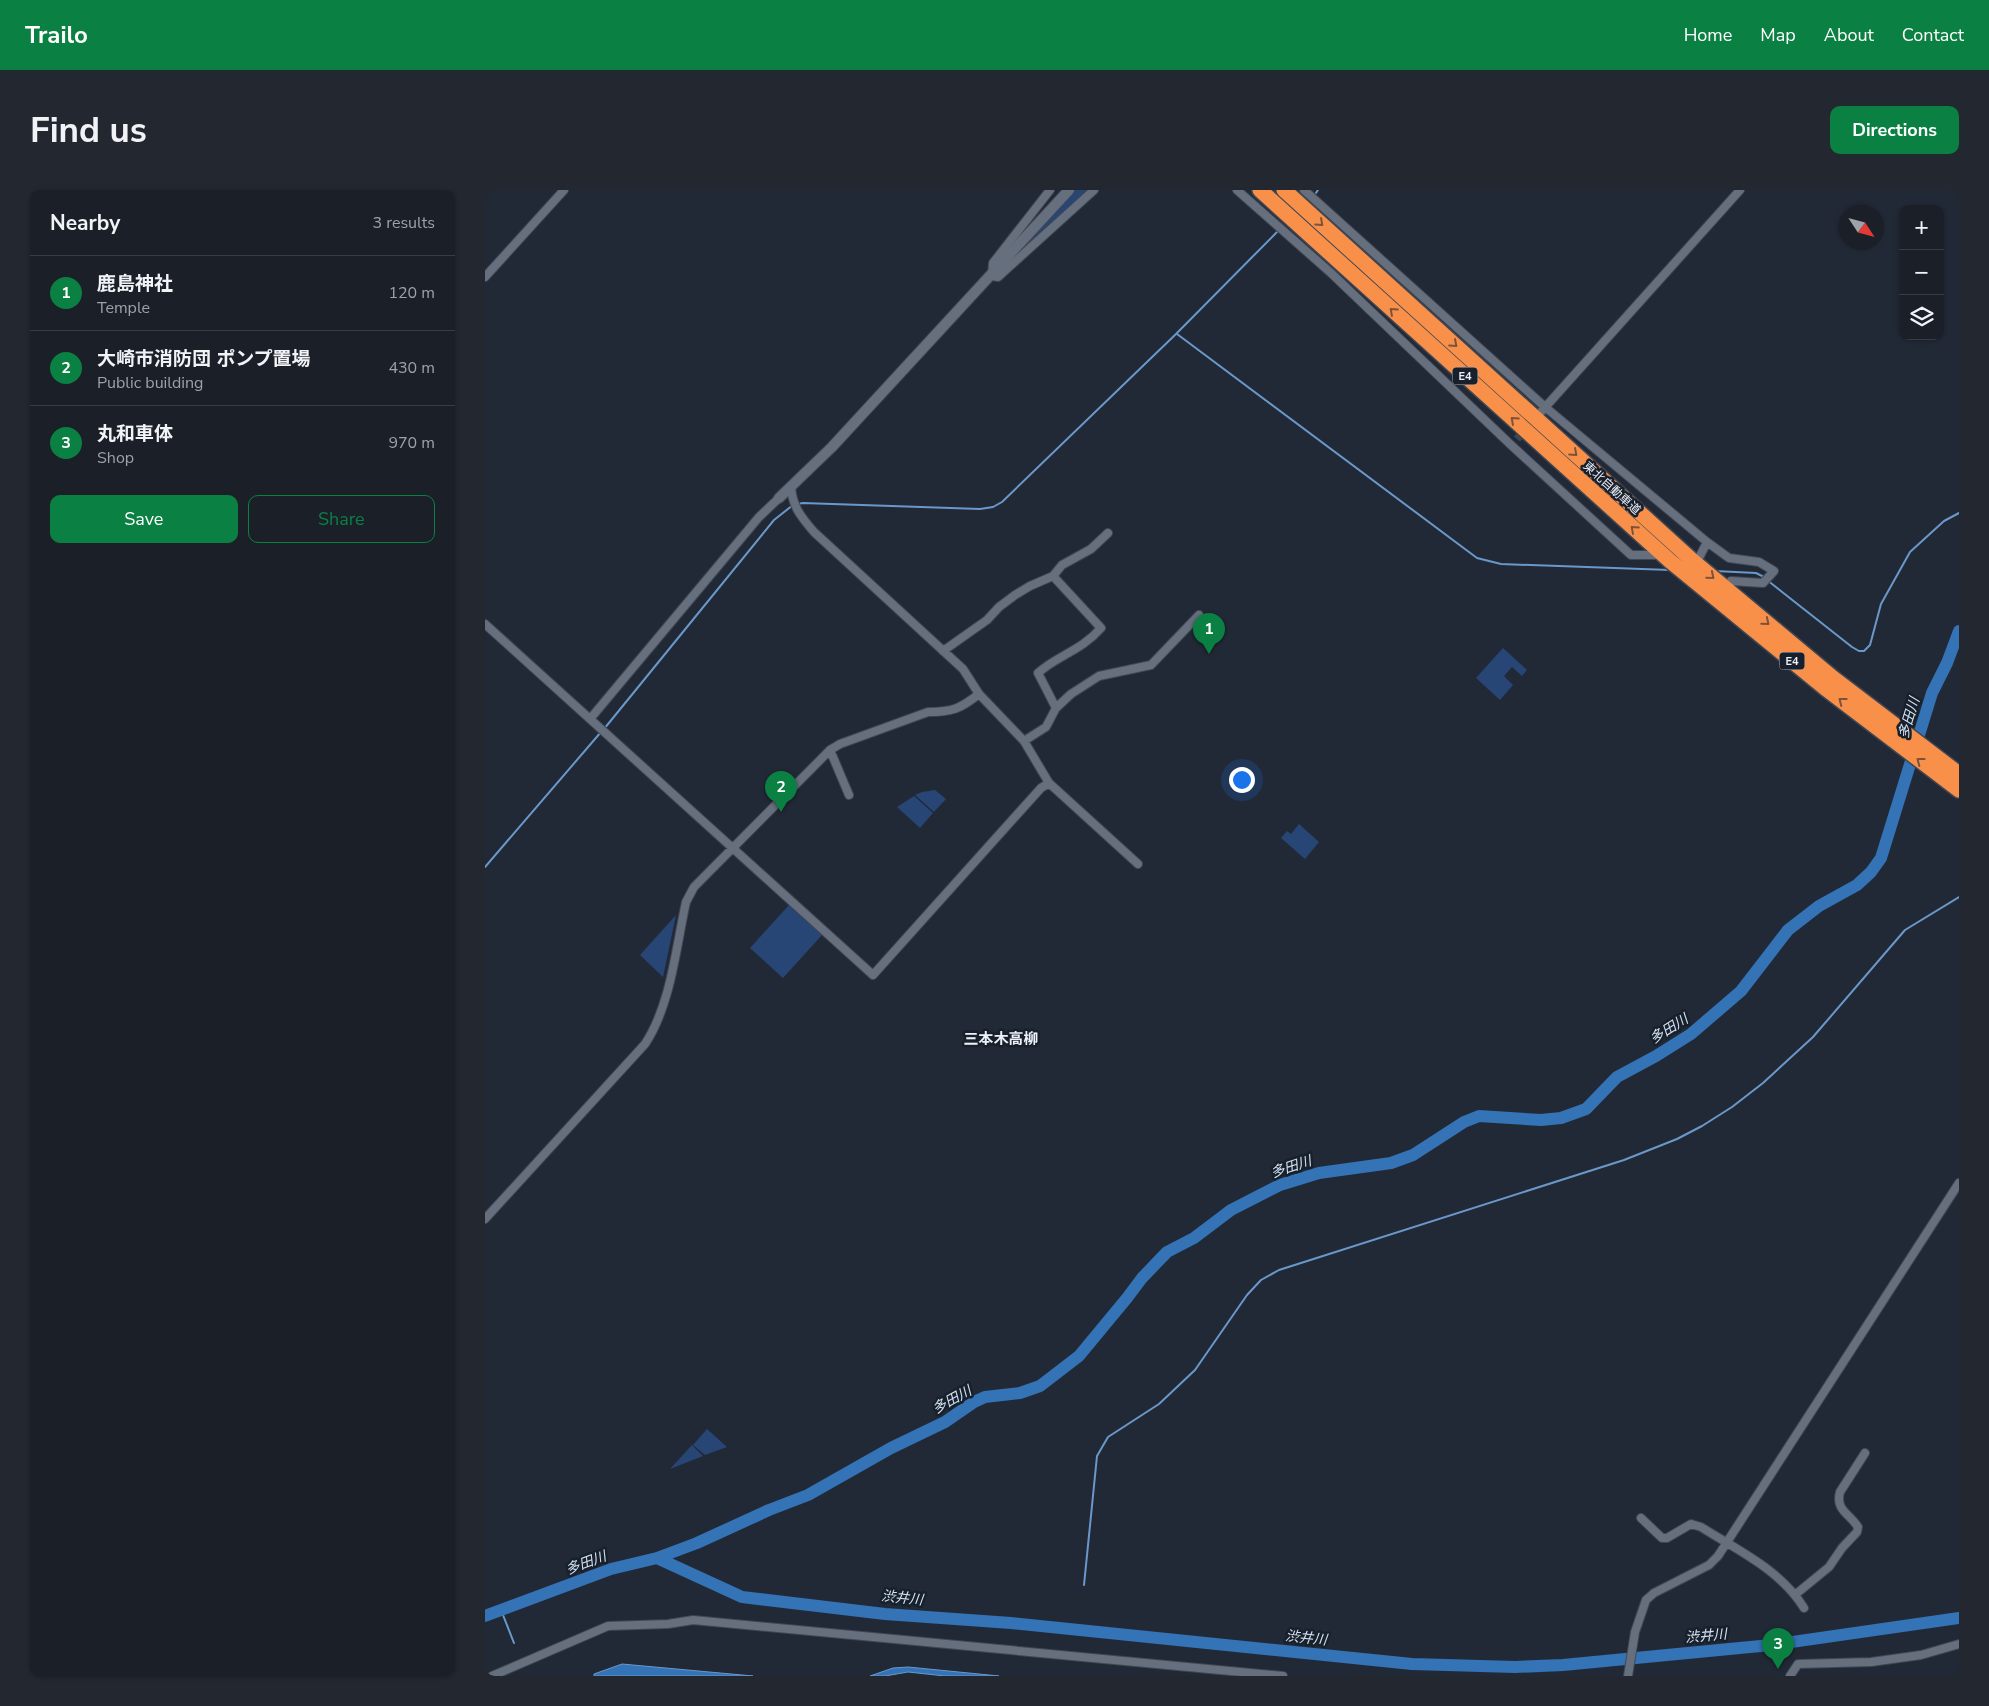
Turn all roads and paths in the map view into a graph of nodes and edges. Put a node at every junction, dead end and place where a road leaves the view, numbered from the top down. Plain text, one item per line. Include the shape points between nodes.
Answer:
1 (564, 190) edge
2 (1050, 190) edge
3 (1069, 190) edge
4 (1095, 190) edge
5 (1237, 190) edge
6 (1260, 190) edge
7 (1284, 190) edge
8 (1304, 190) edge
9 (1740, 190) edge
10 (992, 276) junction
11 (485, 277) edge
12 (1543, 410) junction
13 (1517, 439) tunnel mouth
14 (1511, 445) junction
15 (791, 486) junction
16 (779, 498) joint
17 (1108, 533) dead end
18 (1707, 542) junction
19 (1655, 555) dead end
20 (1696, 558) junction
21 (1053, 576) junction
22 (1730, 586) junction
23 (1199, 615) dead end
24 (485, 624) edge
25 (943, 651) junction
26 (979, 694) junction
27 (1056, 708) junction
28 (590, 719) junction
29 (1884, 726) junction
30 (1024, 742) junction
31 (830, 750) junction
32 (1959, 774) edge
33 (1049, 783) junction
34 (1959, 790) edge
35 (849, 795) dead end
36 (732, 848) junction
37 (1138, 864) dead end
38 (1959, 1182) edge
39 (485, 1219) edge
40 (1865, 1453) dead end
41 (1641, 1518) dead end
42 (1727, 1544) junction
43 (1796, 1594) junction
44 (1804, 1608) dead end
45 (1959, 1644) edge
46 (1792, 1673) edge
47 (492, 1676) edge
48 (1283, 1676) edge
49 (1628, 1676) edge
50 (1801, 1676) edge

1 - 11 street
2 - 10 street via 993,263
3 - 10 street
4 - 10 street via 998,277
5 - 14 street via 1333,271
29 -> 6 highway, 東北自動車道 / E4 via 1671,561
7 -> 20 highway, 東北自動車道 / E4
8 - 12 street
9 - 12 street
10 - 15 street via 833,447
12 - 18 street
13 - 14 street
14 - 19 street via 1631,555
15 - 16 street
15 - 25 street via 797,510 814,532
16 - 28 street via 759,517
17 - 21 street via 1091,549 1062,565
18 - 20 street
18 - 22 street via 1729,558 1764,563 1774,571 1763,583
20 -> 22 highway, 東北自動車道 / E4
21 - 25 street via 1015,595 987,620
21 - 27 street via 1101,628 1091,640 1038,673
22 -> 29 highway, 東北自動車道 / E4
23 - 27 street via 1151,665 1099,676
24 - 28 street
25 - 26 street via 963,669
26 - 30 street
26 - 31 street via 962,707 928,712
27 - 30 street via 1046,728
28 - 36 street
29 - 32 highway, 東北自動車道 / E4
34 -> 29 highway, 東北自動車道 / E4
30 - 33 street
31 - 35 street
31 - 36 street
33 - 36 street via 1041,788 873,975
33 - 37 street
36 - 39 street via 690,892 664,1004 649,1038
38 - 42 street
40 - 43 street via 1838,1498 1841,1509 1858,1527 1857,1532 1829,1566
41 - 42 street via 1662,1538 1691,1524
42 - 43 street via 1771,1572
42 - 49 street via 1709,1566 1649,1595 1642,1606 1635,1632
43 - 44 street
45 - 46 street via 1921,1655 1871,1662 1798,1664
46 - 50 street
47 - 48 street via 608,1626 693,1620

